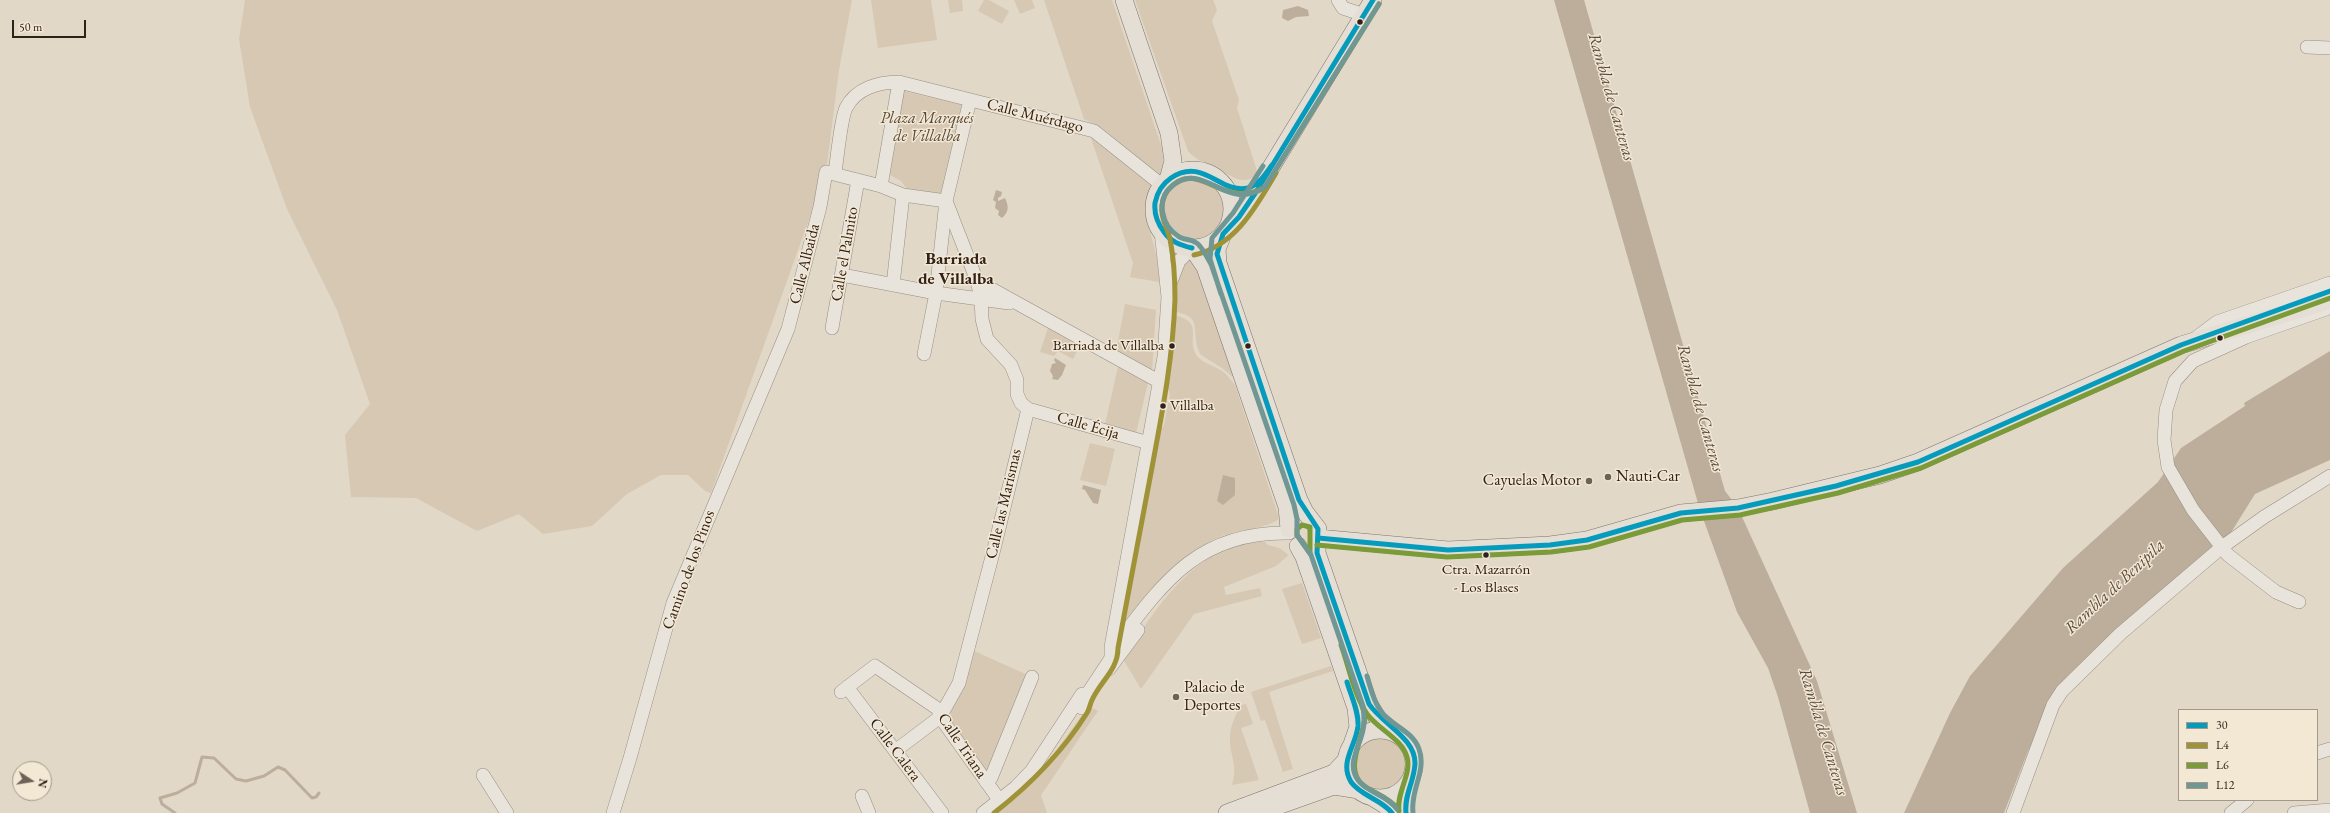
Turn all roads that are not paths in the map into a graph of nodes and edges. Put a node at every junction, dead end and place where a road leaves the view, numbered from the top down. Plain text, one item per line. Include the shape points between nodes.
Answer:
1 (1124, 0) edge
2 (1338, 0) edge
3 (1373, 0) edge
4 (1364, 15) junction
5 (2307, 47) dead end
6 (2330, 48) edge
7 (899, 82) junction
8 (970, 100) junction
9 (1168, 133) junction
10 (1269, 170) junction
11 (1200, 171) junction
12 (831, 172) junction
13 (858, 180) junction
14 (1165, 183) junction
15 (1223, 184) junction
16 (881, 186) junction
17 (903, 195) junction
18 (946, 201) junction
19 (1161, 231) junction
20 (1224, 233) junction
21 (1192, 248) junction
22 (842, 275) junction
23 (976, 281) junction
24 (2330, 283) edge
25 (893, 285) junction
26 (2330, 291) edge
27 (936, 293) junction
28 (981, 298) junction
29 (1168, 298) junction
30 (2330, 300) edge
31 (1020, 305) junction
32 (2330, 308) edge
33 (832, 328) dead end
34 (2187, 342) junction
35 (924, 354) dead end
36 (777, 355) joint
37 (2193, 361) junction
38 (1160, 382) junction
39 (1028, 409) junction
40 (1149, 443) junction
41 (2330, 476) edge
42 (1312, 520) junction
43 (1292, 536) junction
44 (1318, 538) junction
45 (2222, 547) junction
46 (1207, 551) junction
47 (2300, 602) dead end
48 (1117, 616) junction
49 (1133, 622) junction
50 (1110, 652) junction
51 (1032, 677) dead end
52 (844, 690) joint
53 (1082, 708) junction
54 (940, 717) junction
55 (1395, 733) junction
56 (2330, 749) edge
57 (895, 751) junction
58 (1350, 751) junction
59 (2318, 753) edge
60 (1030, 773) junction
61 (484, 775) dead end
62 (1410, 780) junction
63 (986, 782) junction
64 (1365, 794) junction
65 (862, 796) dead end
66 (1000, 801) junction
67 (2246, 801) edge
68 (2330, 810) edge
69 (2234, 812) edge
70 (2313, 812) edge
71 (507, 813) edge
72 (613, 813) edge
73 (869, 813) edge
74 (942, 813) edge
75 (983, 813) edge
76 (1227, 813) edge
77 (1258, 813) edge
78 (1392, 813) edge
79 (1406, 813) edge
80 (2013, 813) edge
81 (2294, 813) edge

1 - 9 main road
2 - 4 street via 1343,8
3 - 4 main road
4 - 10 main road
5 - 6 street
7 - 8 street, Calle Muérdago
7 - 12 street, Calle Muérdago via 882,82 862,90 846,108
7 - 16 street
8 - 14 street, Calle Muérdago via 1094,131
8 - 18 street
9 - 11 main road via 1181,158
9 - 14 main road via 1173,161
10 - 15 main road via 1260,182 1250,188
10 - 20 main road via 1239,217
11 - 14 main road via 1183,172
11 - 15 main road
12 - 13 street
12 - 36 street, Calle Albaida via 788,329
13 - 16 street
13 - 22 street, Calle el Palmito
14 - 19 main road via 1157,196 1155,208 1156,220
15 - 20 main road via 1232,208 1230,221
16 - 17 street
17 - 18 street
17 - 25 street
18 - 23 street
18 - 27 street
19 - 21 main road via 1175,244
19 - 29 street
20 - 21 main road via 1209,245
20 - 42 main road via 1217,249 1218,263 1299,500
21 - 29 street via 1176,266
21 - 43 main road via 1205,267 1226,326 1287,506
22 - 25 street
22 - 33 street, Calle el Palmito
23 - 28 street
23 - 31 street
24 - 34 street via 2217,322
25 - 27 street
26 - 34 main road
27 - 28 street
27 - 35 street
28 - 31 street
28 - 39 street via 982,319 987,339 1010,365 1017,380 1017,394 1021,403
29 - 38 street
30 - 34 main road
31 - 38 street
32 - 37 street via 2246,337
34 - 37 street
34 - 44 main road via 1918,462 1880,475 1773,501 1738,508 1681,513 1587,540 1484,550 1448,550
36 - 72 street, Camino de los Pinos via 673,603
37 - 45 street via 2175,381 2166,410 2164,440 2168,467 2193,510
38 - 40 street
39 - 40 street, Calle Écija
39 - 54 street, Calle las Marismas via 963,668 954,694
40 - 48 street
41 - 45 street
42 - 43 main road via 1300,518 1294,521
42 - 44 main road via 1318,529
43 - 44 main road via 1310,546
43 - 46 street via 1243,537
43 - 58 main road via 1304,557 1356,708 1358,727
44 - 55 main road via 1317,552 1369,704 1378,719
45 - 47 street via 2261,582 2276,592
45 - 80 street via 2120,634 2062,691 2053,705
46 - 49 street via 1175,572
46 - 53 street via 1184,571 1165,594
48 - 49 street via 1122,623
48 - 50 street
49 - 50 street
50 - 53 street via 1111,658 1086,696
50 - 60 street
51 - 63 street via 991,778
52 - 54 street, Calle Triana via 875,666 938,709
52 - 57 street, Calle Calera
53 - 60 street
54 - 57 street
54 - 63 street, Calle Triana
55 - 58 main road via 1385,730 1372,731 1362,735
55 - 62 main road via 1406,741 1413,753 1414,770
56 - 59 street
57 - 74 street, Calle Calera
58 - 64 main road via 1348,775
58 - 76 main road via 1334,773
60 - 66 street
61 - 71 street
62 - 64 main road via 1394,795 1384,798
62 - 79 main road via 1404,798
63 - 66 street, Calle Triana
64 - 77 main road via 1334,786
64 - 78 main road via 1385,805
65 - 73 street
66 - 75 street
67 - 69 street
68 - 70 street
70 - 81 street

